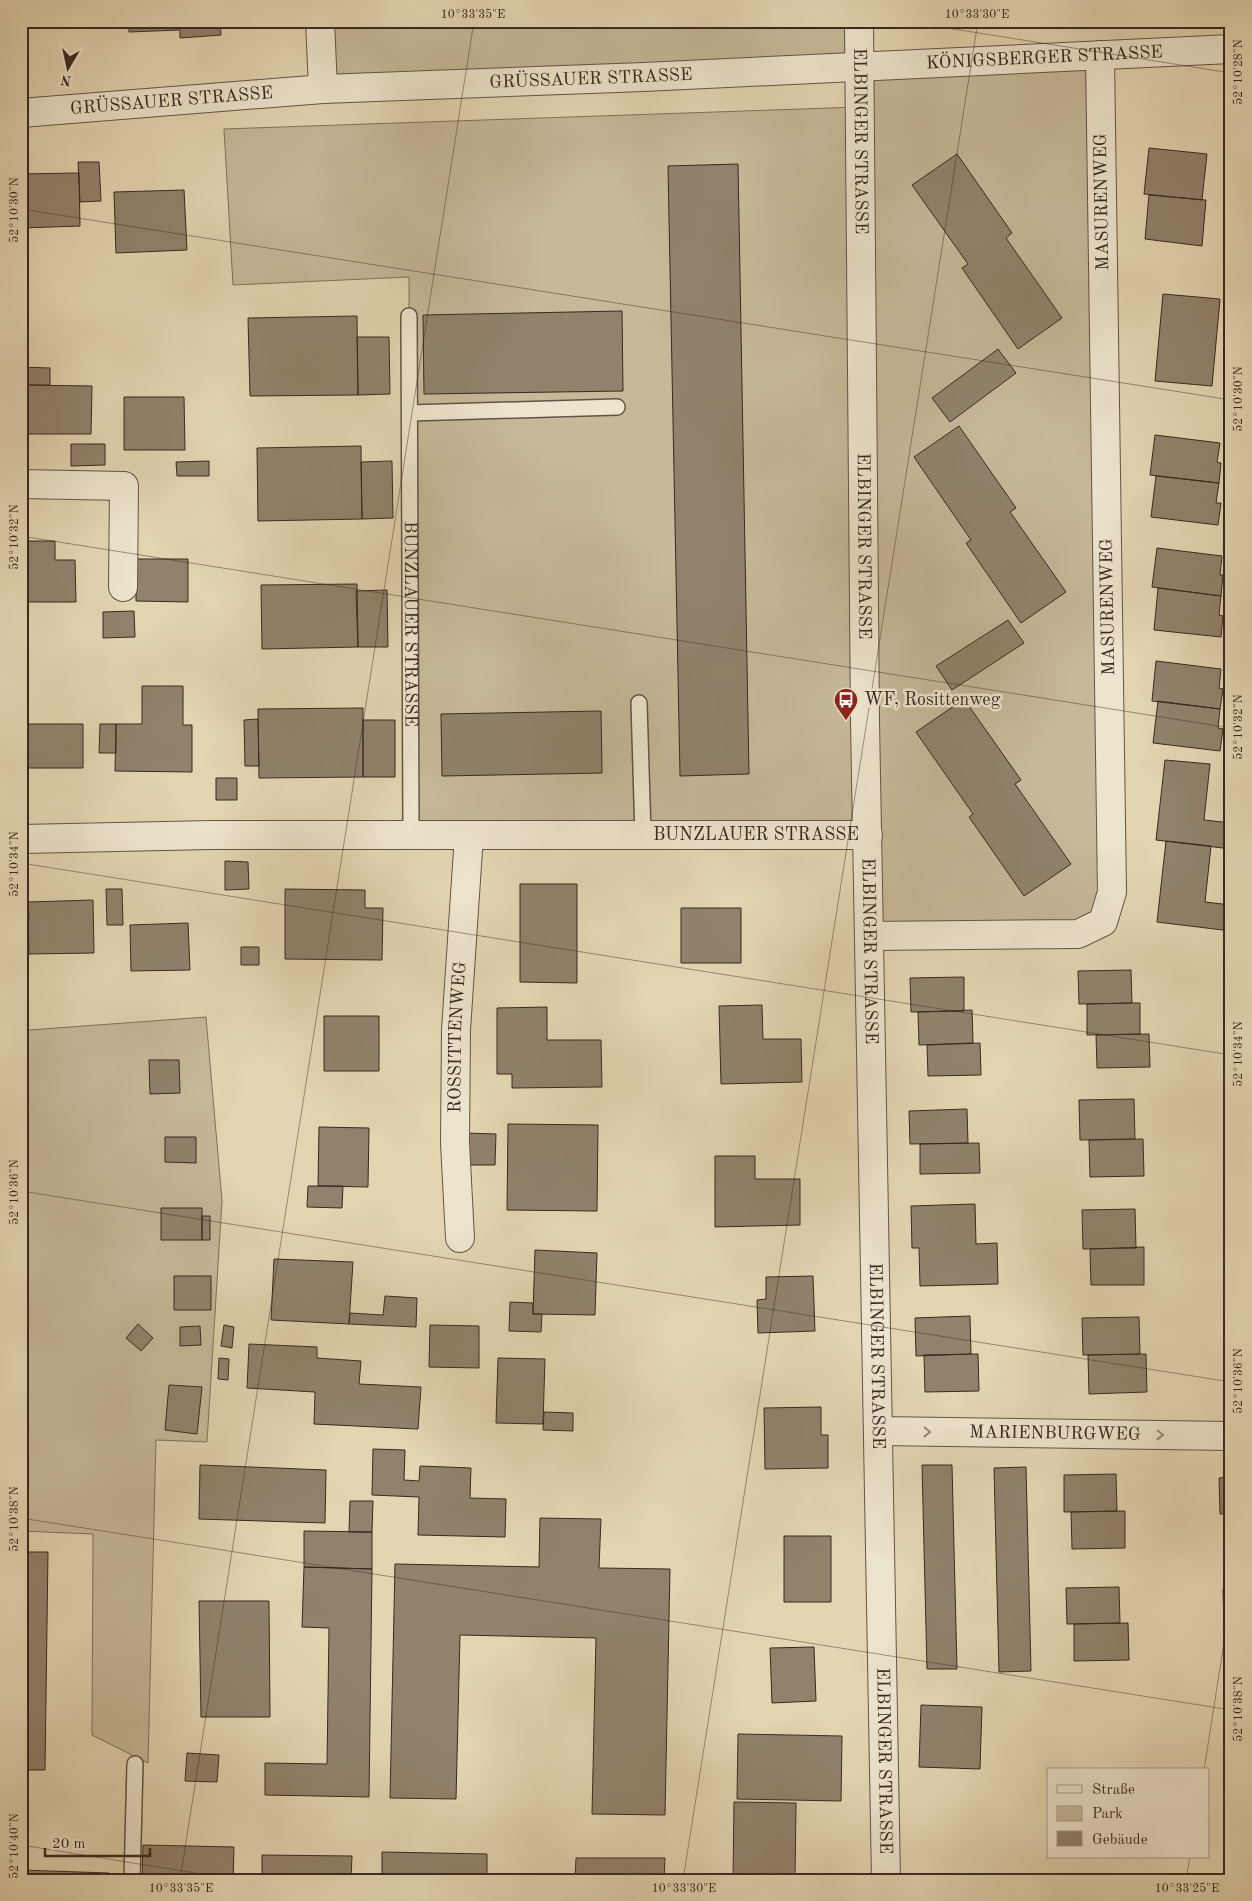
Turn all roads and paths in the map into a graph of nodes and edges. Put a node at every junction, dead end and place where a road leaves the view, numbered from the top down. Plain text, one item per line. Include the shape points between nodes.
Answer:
1 (320, 21) edge
2 (859, 21) edge
3 (1231, 49) edge
4 (1100, 55) junction
5 (859, 67) junction
6 (323, 89) junction
7 (21, 113) edge
8 (409, 316) dead end
9 (617, 407) dead end
10 (410, 413) junction
11 (21, 484) edge
12 (123, 587) dead end
13 (639, 702) dead end
14 (411, 835) junction
15 (470, 835) junction
16 (643, 835) junction
17 (868, 835) junction
18 (21, 839) edge
19 (869, 936) junction
20 (460, 1238) dead end
21 (879, 1431) junction
22 (1231, 1436) edge
23 (135, 1764) dead end
24 (132, 1880) edge
25 (886, 1880) edge

1 - 6 street
2 - 5 street, ELBINGER STRASSE
3 - 4 street, KÖNIGSBERGER STRASSE
4 - 5 street, KÖNIGSBERGER STRASSE
4 - 19 street, MASURENWEG via 1112,892 1103,922 1078,934
5 - 6 street, GRÜSSAUER STRASSE
5 - 17 street, ELBINGER STRASSE
6 - 7 street, GRÜSSAUER STRASSE
8 - 10 lane, BUNZLAUER STRASSE
9 - 10 lane
10 - 14 lane, BUNZLAUER STRASSE
11 - 12 street via 124,486
13 - 16 lane, BUNZLAUER STRASSE
14 - 15 street, BUNZLAUER STRASSE
14 - 18 street, BUNZLAUER STRASSE
15 - 16 street, BUNZLAUER STRASSE
15 - 20 street, ROSSITTENWEG via 456,1030 455,1143
16 - 17 street, BUNZLAUER STRASSE
17 - 19 street, ELBINGER STRASSE
19 - 21 street, ELBINGER STRASSE
21 -> 22 street, MARIENBURGWEG
21 - 25 street, ELBINGER STRASSE
23 - 24 lane

